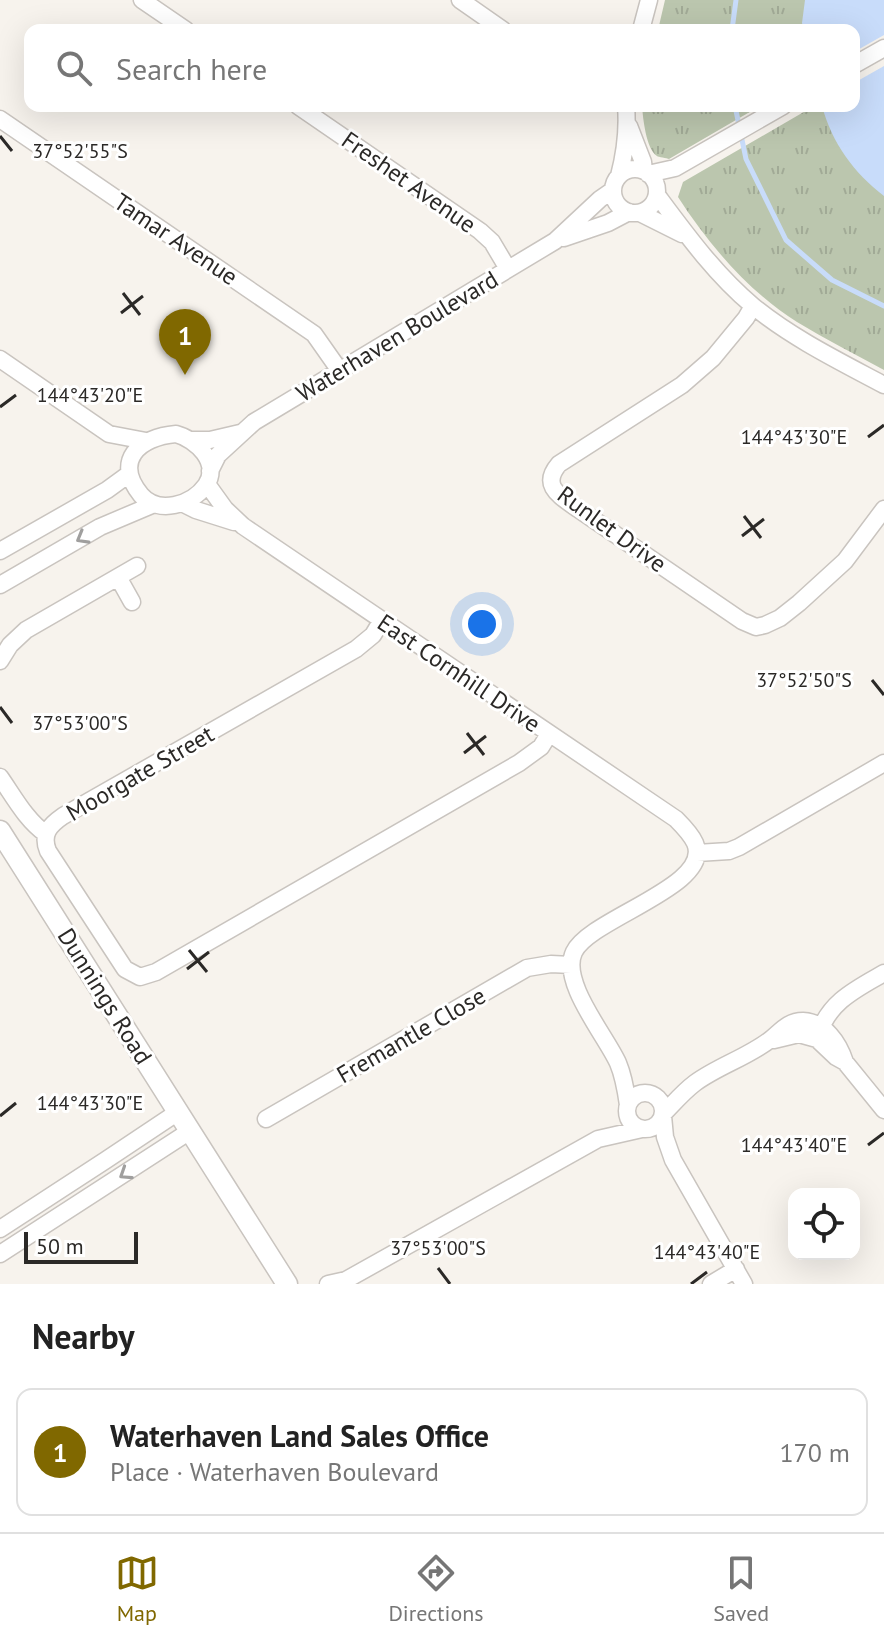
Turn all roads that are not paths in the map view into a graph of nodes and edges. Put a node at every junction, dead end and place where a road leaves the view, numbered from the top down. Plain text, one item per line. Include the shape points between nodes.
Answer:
1 (142, 0) edge
2 (460, 0) edge
3 (649, 0) edge
4 (177, 24) edge
5 (494, 24) edge
6 (643, 24) edge
7 (884, 48) edge
8 (860, 62) edge
9 (307, 112) edge
10 (627, 112) edge
11 (773, 112) edge
12 (0, 119) edge
13 (628, 124) junction
14 (675, 168) junction
15 (646, 172) junction
16 (616, 183) junction
17 (657, 193) junction
18 (635, 212) junction
19 (687, 236) junction
20 (555, 241) junction
21 (508, 269) junction
22 (753, 306) junction
23 (0, 359) edge
24 (340, 371) junction
25 (884, 385) edge
26 (241, 433) junction
27 (109, 434) junction
28 (192, 440) junction
29 (146, 441) junction
30 (129, 469) junction
31 (208, 478) junction
32 (182, 503) junction
33 (152, 505) junction
34 (884, 509) edge
35 (243, 526) junction
36 (0, 551) edge
37 (137, 566) dead end
38 (118, 577) junction
39 (0, 585) edge
40 (132, 602) dead end
41 (382, 620) junction
42 (0, 661) edge
43 (549, 734) junction
44 (884, 763) edge
45 (0, 777) edge
46 (0, 831) edge
47 (46, 834) junction
48 (702, 852) junction
49 (566, 965) junction
50 (884, 973) edge
51 (819, 1033) junction
52 (618, 1063) junction
53 (694, 1084) junction
54 (647, 1093) junction
55 (628, 1106) junction
56 (884, 1110) edge
57 (178, 1112) junction
58 (663, 1115) junction
59 (266, 1119) dead end
60 (642, 1129) junction
61 (190, 1131) junction
62 (598, 1139) junction
63 (673, 1160) junction
64 (0, 1229) edge
65 (0, 1254) edge
66 (740, 1277) edge
67 (345, 1282) edge
68 (287, 1284) edge
69 (328, 1284) edge
70 (711, 1284) edge

1 - 4 street
2 - 5 street
3 - 6 street
7 - 8 street
9 - 21 street, Freshet Avenue via 480,231
10 - 13 street
11 - 14 street
12 - 24 street, Tamar Avenue via 314,334
13 - 15 street
13 - 16 street
14 - 15 street
14 - 17 street
15 - 16 street via 629,170
15 - 17 street
16 - 18 street via 617,203
16 - 20 street, Waterhaven Boulevard
17 - 18 street via 652,205
17 - 19 street
18 - 19 street
18 - 20 street, Waterhaven Boulevard
19 - 22 street
20 - 21 street, Waterhaven Boulevard
21 - 24 street, Waterhaven Boulevard
22 - 25 street via 788,332
22 - 34 street, Runlet Drive via 713,358 682,385 559,464 550,478 558,495 756,627 780,618 825,581
23 - 27 street
24 - 26 street, Waterhaven Boulevard
26 - 28 street, Waterhaven Boulevard
26 - 31 street, Waterhaven Boulevard via 218,455
27 - 29 street
27 - 30 street
28 - 29 street via 176,434
28 - 31 street via 206,456
29 - 30 street via 133,453
30 - 33 street via 133,484
30 - 36 street via 107,490
31 - 32 street
31 - 35 street, East Cornhill Drive via 225,509
32 - 33 street
32 - 35 street, East Cornhill Drive
33 -> 39 street via 100,527
35 - 41 street, East Cornhill Drive
37 - 38 street
38 - 40 street
38 - 42 street via 26,630
41 - 43 street, East Cornhill Drive
41 - 47 street, Moorgate Street via 356,649 63,816
43 - 47 street, Moorgate Street via 519,763 148,976 134,975 119,962 48,851
43 - 48 street, East Cornhill Drive via 692,825 703,838
44 - 48 street via 739,847
45 - 47 street
46 - 57 street, Dunnings Road
48 - 49 street via 705,864 691,883 664,891 572,938 565,947
49 - 52 street via 566,982
49 - 59 street, Fremantle Close via 527,968
50 - 51 street via 836,1003
51 - 53 street via 769,1041
51 - 56 street
52 - 54 street
52 - 55 street
53 - 54 street
53 - 58 street
54 - 55 street via 634,1097
54 - 58 street via 658,1098
55 - 60 street via 630,1121
55 - 62 street
57 - 61 street, Dunnings Road
57 - 64 street
58 - 60 street via 656,1126
58 - 63 street
60 - 62 street
60 - 63 street
61 -> 65 street
61 - 68 street, Dunnings Road
62 - 67 street
63 - 66 street
66 - 70 street
67 - 69 street

